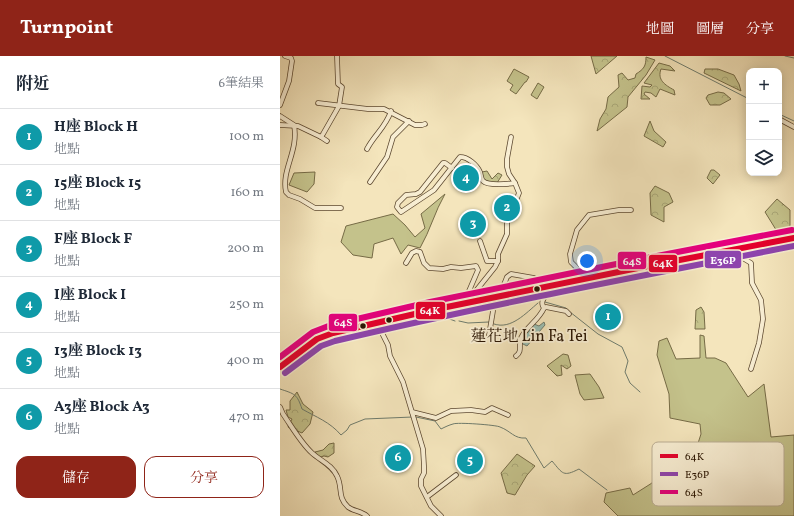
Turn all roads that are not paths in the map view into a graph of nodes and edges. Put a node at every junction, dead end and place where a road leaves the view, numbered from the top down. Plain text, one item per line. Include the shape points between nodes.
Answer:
1 (285, 56) edge
2 (338, 56) edge
3 (318, 103) dead end
4 (280, 105) edge
5 (339, 106) junction
6 (391, 111) junction
7 (280, 116) edge
8 (409, 121) junction
9 (782, 121) edge
10 (425, 124) dead end
11 (280, 125) edge
12 (294, 125) junction
13 (794, 127) edge
14 (511, 136) dead end
15 (321, 137) junction
16 (326, 141) dead end
17 (367, 149) dead end
18 (452, 168) junction
19 (370, 182) dead end
20 (515, 183) junction
21 (341, 208) dead end
22 (631, 210) dead end
23 (794, 238) edge
24 (480, 241) dead end
25 (740, 248) junction
26 (498, 261) junction
27 (406, 263) dead end
28 (534, 278) dead end
29 (588, 278) junction
30 (549, 286) junction
31 (500, 297) junction
32 (491, 298) junction
33 (467, 301) junction
34 (544, 308) junction
35 (569, 314) dead end
36 (378, 322) junction
37 (489, 335) dead end
38 (516, 356) dead end
39 (281, 366) edge
40 (751, 369) dead end
41 (280, 407) edge
42 (412, 415) junction
43 (508, 415) dead end
44 (456, 475) dead end
45 (427, 497) junction
46 (367, 516) edge
47 (441, 516) edge

1 - 4 street via 292,61 289,81
2 - 5 street via 338,84 342,87
3 - 5 street
5 - 6 street via 372,110 384,108
5 - 15 street
6 - 8 street
6 - 17 street via 385,125
7 - 12 street
8 - 10 street via 415,125
8 - 19 street via 393,137 387,158
9 - 13 street
11 - 12 street
12 - 15 street
12 - 21 street via 294,146 287,171 286,192 315,208
14 - 20 street via 506,164
15 - 16 street
18 - 18 street via 443,163 420,192 406,195 397,207 402,212 434,190
18 - 20 street via 458,158 464,157 477,168 483,181 490,184
20 - 26 street via 519,193 507,223 507,234 498,254
22 - 29 street via 589,215 577,230 570,258
23 - 25 main road
24 - 26 street via 487,262
25 - 29 main road
25 - 40 street via 741,257 751,264 752,282 762,305 762,326
26 - 33 street
27 - 33 street via 416,251 420,252 429,268 476,266 478,270
28 - 31 street via 511,274 507,277
29 - 30 main road
30 - 31 main road
30 - 34 street via 549,292 542,302
31 - 32 main road
32 - 33 main road
32 - 37 street via 493,311
33 - 36 main road
34 - 35 street via 566,311
34 - 38 street via 521,337 519,353
36 - 39 main road via 317,339
36 - 42 street via 403,382
41 - 46 street via 312,453 333,468 338,476 341,499 349,508
42 - 43 street via 436,418 450,411 485,412 492,408
42 - 45 street via 423,449 424,473 421,486
44 - 45 street
45 - 47 street via 431,506

